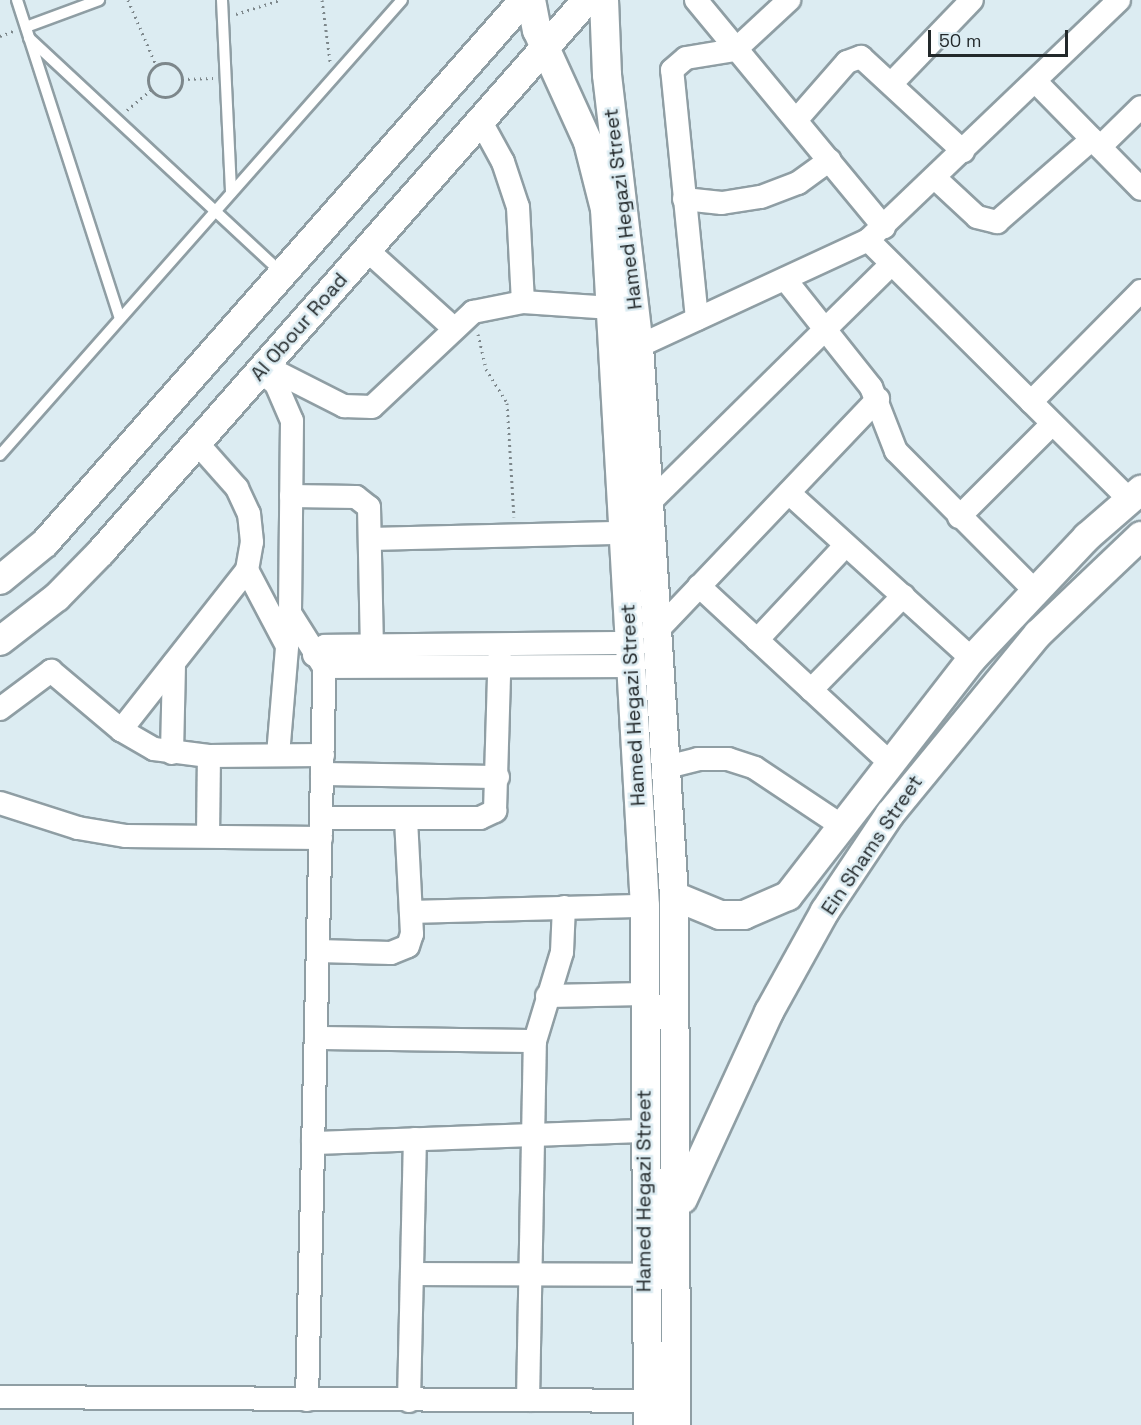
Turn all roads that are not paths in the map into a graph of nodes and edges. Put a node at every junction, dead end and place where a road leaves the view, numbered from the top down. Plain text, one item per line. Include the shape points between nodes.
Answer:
1 (17, 0) edge
2 (99, 0) edge
3 (222, 0) edge
4 (402, 0) edge
5 (524, 0) edge
6 (531, 0) edge
7 (587, 0) edge
8 (604, 0) edge
9 (696, 0) edge
10 (789, 0) edge
11 (972, 0) edge
12 (1119, 0) edge
13 (28, 33) junction
14 (545, 48) junction
15 (735, 50) junction
16 (1035, 81) junction
17 (892, 83) junction
18 (1141, 108) edge
19 (798, 118) junction
20 (480, 120) junction
21 (1096, 143) junction
22 (963, 151) junction
23 (830, 160) junction
24 (935, 178) junction
25 (1141, 189) edge
26 (231, 194) junction
27 (684, 199) junction
28 (216, 210) junction
29 (876, 233) junction
30 (367, 250) junction
31 (891, 264) junction
32 (283, 274) junction
33 (785, 279) junction
34 (1141, 291) edge
35 (523, 302) junction
36 (612, 308) junction
37 (120, 318) junction
38 (697, 319) junction
39 (451, 326) junction
40 (825, 329) junction
41 (627, 346) junction
42 (262, 369) junction
43 (878, 399) junction
44 (1031, 402) junction
45 (1052, 424) junction
46 (196, 443) junction
47 (0, 455) edge
48 (789, 493) junction
49 (1135, 495) edge
50 (291, 496) junction
51 (649, 503) junction
52 (959, 517) junction
53 (623, 533) junction
54 (1141, 536) edge
55 (371, 539) junction
56 (846, 545) junction
57 (247, 570) junction
58 (0, 580) edge
59 (699, 586) junction
60 (1034, 590) junction
61 (903, 596) junction
62 (290, 613) junction
63 (757, 640) junction
64 (0, 641) edge
65 (286, 644) junction
66 (372, 645) junction
67 (639, 648) junction
68 (321, 656) junction
69 (500, 656) junction
70 (972, 659) junction
71 (174, 663) junction
72 (811, 690) junction
73 (0, 709) edge
74 (121, 730) junction
75 (172, 753) junction
76 (268, 755) junction
77 (209, 756) junction
78 (890, 763) junction
79 (322, 764) junction
80 (663, 768) junction
81 (498, 777) junction
82 (0, 803) edge
83 (406, 818) junction
84 (842, 826) junction
85 (321, 828) junction
86 (208, 837) junction
87 (674, 896) junction
88 (645, 906) junction
89 (564, 907) junction
90 (411, 912) junction
91 (318, 951) junction
92 (645, 994) junction
93 (547, 996) junction
94 (316, 1038) junction
95 (535, 1041) junction
96 (644, 1131) junction
97 (533, 1134) junction
98 (415, 1139) junction
99 (313, 1143) junction
100 (679, 1207) junction
101 (531, 1274) junction
102 (412, 1275) junction
103 (643, 1275) junction
104 (0, 1397) edge
105 (307, 1400) junction
106 (528, 1400) junction
107 (409, 1401) junction
108 (647, 1413) edge
109 (676, 1413) edge

1 - 13 lane
2 - 13 lane
3 - 26 lane
4 - 26 lane
5 - 32 street
6 - 14 street, Hamed Hegazi Street
7 - 14 street, Al Obour Road
8 - 41 street, Hamed Hegazi Street
9 - 15 street
10 - 15 street
11 - 17 street
12 - 16 street
13 - 28 lane
13 - 37 lane
14 - 20 street, Al Obour Road
14 - 36 street, Hamed Hegazi Street via 576,110 598,176
15 - 19 street
15 - 27 street via 686,58 672,70
16 - 21 street
16 - 22 street
17 - 19 street via 866,59 851,59
17 - 22 street
18 - 21 street
19 - 23 street
20 - 30 street, Al Obour Road
20 - 35 street via 503,162 519,207 525,255
21 - 24 street via 997,222 977,217
21 - 25 street
22 - 24 street
23 - 27 street via 798,183 761,197 723,203
23 - 29 street
24 - 29 street
26 - 28 lane
27 - 38 street
28 - 32 lane
28 - 37 lane
29 - 31 street
29 - 33 street
30 - 39 street
30 - 42 street, Al Obour Road
31 - 40 street
31 - 44 street
32 - 58 street via 45,543
33 - 38 street
33 - 40 street
34 - 44 street
35 - 36 street
35 - 39 street via 473,312
36 - 41 street, Hamed Hegazi Street
37 - 47 lane
38 - 41 street
39 - 42 street via 372,407 344,406
40 - 43 street
40 - 51 street
41 - 51 street, Hamed Hegazi Street
41 - 53 street, Hamed Hegazi Street
42 - 46 street, Al Obour Road
42 - 50 street via 281,393 292,421
43 - 48 street
43 - 52 street via 896,452
44 - 45 street
45 - 49 street
45 - 52 street
46 - 57 street via 237,488 249,514 252,542
46 - 64 street, Al Obour Road via 57,597
48 - 56 street
48 - 59 street
49 - 60 street, Ein Shams Street
50 - 55 street via 361,499 371,512
50 - 62 street
51 - 67 street, Hamed Hegazi Street
52 - 60 street
53 - 55 street
53 - 67 street, Hamed Hegazi Street
54 - 100 street, Ein Shams Street via 1038,634 890,814 825,911 769,1012
55 - 66 street
56 - 61 street
56 - 63 street
57 - 65 street
57 - 71 street
59 - 63 street
59 - 67 street
60 - 70 street, Ein Shams Street
61 - 70 street
61 - 72 street
62 - 65 street
62 - 68 street
63 - 72 street
65 - 76 street via 280,703
66 - 68 street
66 - 69 street
67 - 69 street
67 - 80 street, Hamed Hegazi Street
67 - 88 street, Hamed Hegazi Street
68 - 69 street
68 - 79 street
69 - 81 street
70 - 78 street, Ein Shams Street
71 - 74 street
71 - 75 street
72 - 78 street
73 - 74 street via 51,671
74 - 75 street
75 - 77 street
76 - 77 street
76 - 79 street
77 - 86 street
78 - 84 street, Ein Shams Street
79 - 81 street
79 - 85 street
80 - 84 street via 698,759 728,759 755,768
80 - 87 street, Hamed Hegazi Street
81 - 83 street via 498,801 489,816
82 - 86 street via 78,828 126,836
83 - 85 street
83 - 90 street
84 - 87 street, Ein Shams Street via 788,896 767,909 720,915
85 - 86 street
85 - 91 street
87 - 100 street, Hamed Hegazi Street
88 - 89 street
88 - 92 street, Hamed Hegazi Street
89 - 90 street
89 - 93 street via 562,952
90 - 91 street via 411,940 397,952
91 - 94 street
92 - 93 street
92 - 96 street, Hamed Hegazi Street
93 - 95 street
94 - 95 street
94 - 99 street
95 - 97 street
96 - 97 street
96 - 103 street, Hamed Hegazi Street
97 - 98 street
97 - 101 street
98 - 99 street
98 - 102 street
99 - 105 street
100 - 109 street, Hamed Hegazi Street
101 - 102 street
101 - 103 street
101 - 106 street
102 - 107 street
103 - 108 street, Hamed Hegazi Street
104 - 105 street
105 - 107 street
106 - 107 street
106 - 108 street
108 - 109 street

